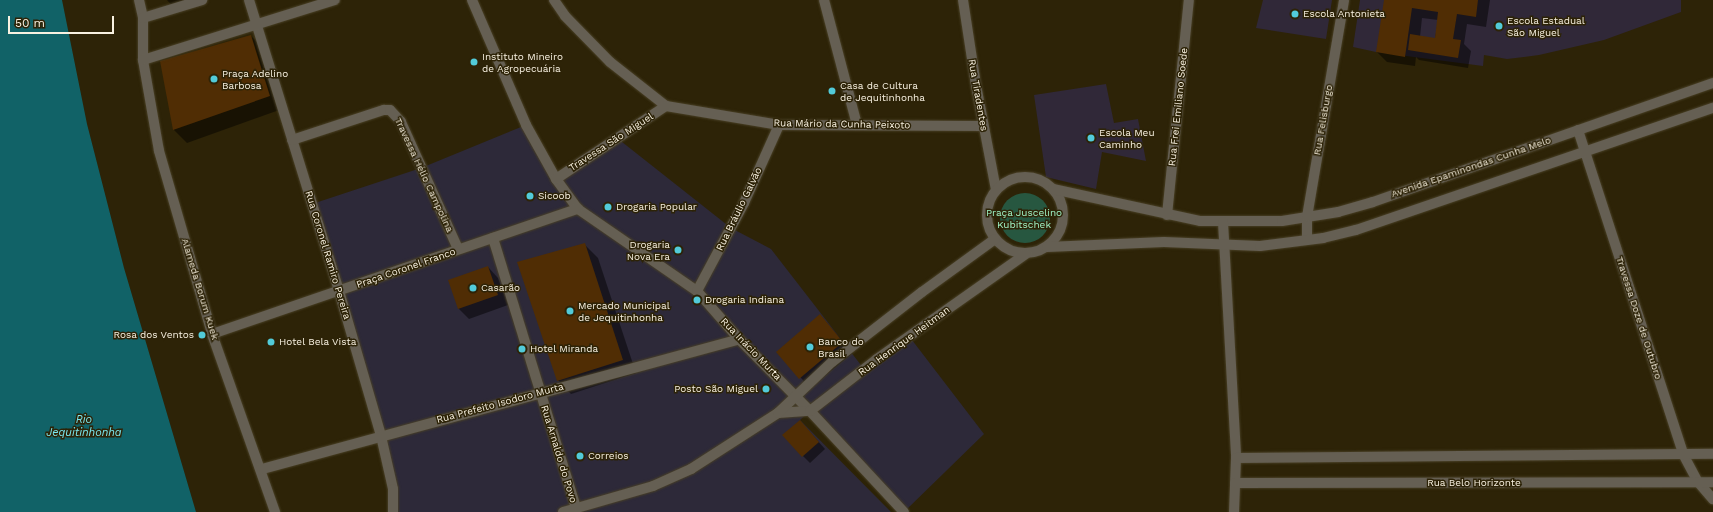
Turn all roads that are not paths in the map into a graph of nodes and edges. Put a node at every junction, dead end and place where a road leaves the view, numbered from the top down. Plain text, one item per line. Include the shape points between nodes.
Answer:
1 (139, 0) edge
2 (202, 0) edge
3 (249, 0) edge
4 (335, 0) edge
5 (472, 0) edge
6 (554, 0) edge
7 (824, 0) edge
8 (963, 0) edge
9 (1190, 0) edge
10 (1344, 0) edge
11 (143, 18) junction
12 (257, 26) junction
13 (143, 60) junction
14 (1713, 83) edge
15 (666, 106) junction
16 (1713, 108) edge
17 (779, 125) junction
18 (857, 125) junction
19 (983, 126) junction
20 (1578, 130) junction
21 (292, 140) junction
22 (1586, 153) junction
23 (556, 179) junction
24 (1053, 189) junction
25 (996, 190) junction
26 (578, 209) junction
27 (1167, 215) junction
28 (1307, 217) junction
29 (1224, 222) junction
30 (493, 238) junction
31 (995, 239) junction
32 (1307, 240) junction
33 (1224, 246) junction
34 (1047, 247) junction
35 (458, 250) junction
36 (1026, 254) junction
37 (339, 291) junction
38 (697, 291) junction
39 (212, 334) junction
40 (739, 339) junction
41 (540, 392) junction
42 (795, 395) junction
43 (810, 411) junction
44 (778, 413) junction
45 (381, 436) junction
46 (1683, 454) junction
47 (1713, 454) edge
48 (1236, 458) junction
49 (262, 469) junction
50 (1698, 482) junction
51 (1713, 482) edge
52 (1236, 483) junction
53 (1713, 499) edge
54 (576, 508) junction
55 (275, 512) edge
56 (393, 512) edge
57 (563, 512) edge
58 (904, 512) edge
59 (1234, 512) edge

1 - 11 street, Alameda Borum Kuek
2 - 11 street
3 - 12 street, Rua Coronel Ramiro Pereira
4 - 12 street
5 - 23 street, Rua Inácio Murta via 526,125
6 - 15 street, Rua Mário da Cunha Peixoto via 565,16 610,62
7 - 18 street
8 - 19 street, Rua Tiradentes
9 - 27 street, Rua Frei Emiliano Soede
10 - 28 street, Rua Felisburgo
11 - 13 street, Alameda Borum Kuek
12 - 13 street
12 - 21 street, Rua Coronel Ramiro Pereira
13 - 39 street, Alameda Borum Kuek via 159,152
14 - 20 street, Avenida Epaminondas Cunha Melo
15 - 17 street, Rua Mário da Cunha Peixoto
15 - 23 street, Travessa São Miguel
16 - 22 street
17 - 18 street, Rua Mário da Cunha Peixoto
17 - 38 street, Rua Bráulio Galvão via 744,203
18 - 19 street, Rua Mário da Cunha Peixoto
19 - 25 street, Rua Tiradentes
20 - 22 street, Travessa Doze de Outubro
20 - 28 street, Avenida Epaminondas Cunha Melo via 1373,202
21 - 35 street, Travessa Hélio Campolina via 390,110 401,122
21 - 37 street, Rua Coronel Ramiro Pereira
22 - 32 street via 1356,230
22 - 46 street, Travessa Doze de Outubro
23 - 26 street, Rua Inácio Murta
24 - 25 street via 1031,178 1018,178 1006,182
24 - 27 street
24 - 34 street via 1064,213 1062,226 1056,238
25 - 31 street via 987,214 989,227
26 - 30 street, Praça Coronel Franco
26 - 38 street, Rua Inácio Murta
27 - 29 street
28 - 29 street, Avenida Epaminondas Cunha Melo via 1282,221
28 - 32 street, Rua Felisburgo
29 - 33 street
30 - 35 street, Praça Coronel Franco
30 - 41 street, Rua Arnaldo do Povo
31 - 36 street via 1014,252
31 - 42 street via 832,362
32 - 33 street via 1260,246
33 - 34 street via 1157,242
33 - 48 street
34 - 36 street
35 - 37 street, Praça Coronel Franco
36 - 43 street, Rua Henrique Heitman via 877,359
37 - 39 street, Praça Coronel Franco
37 - 45 street, Rua Coronel Ramiro Pereira
38 - 40 street, Rua Inácio Murta
39 - 49 street, Alameda Borum Kuek
40 - 41 street, Rua Prefeito Isodoro Murta
40 - 42 street, Rua Inácio Murta
41 - 45 street, Rua Prefeito Isodoro Murta
41 - 54 street, Rua Arnaldo do Povo
42 - 43 street, Rua Inácio Murta
42 - 44 street
43 - 44 street
43 - 58 street, Rua Inácio Murta
44 - 54 street via 676,478
45 - 49 street, Rua Prefeito Isodoro Murta
45 - 56 street, Rua Coronel Ramiro Pereira via 393,489
46 - 47 street
46 - 48 street
46 - 50 street, Travessa Doze de Outubro
48 - 52 street
49 - 55 street, Alameda Borum Kuek
50 - 51 street, Rua Belo Horizonte
50 - 52 street, Rua Belo Horizonte
50 - 53 street, Travessa Doze de Outubro
52 - 59 street
54 - 57 street

